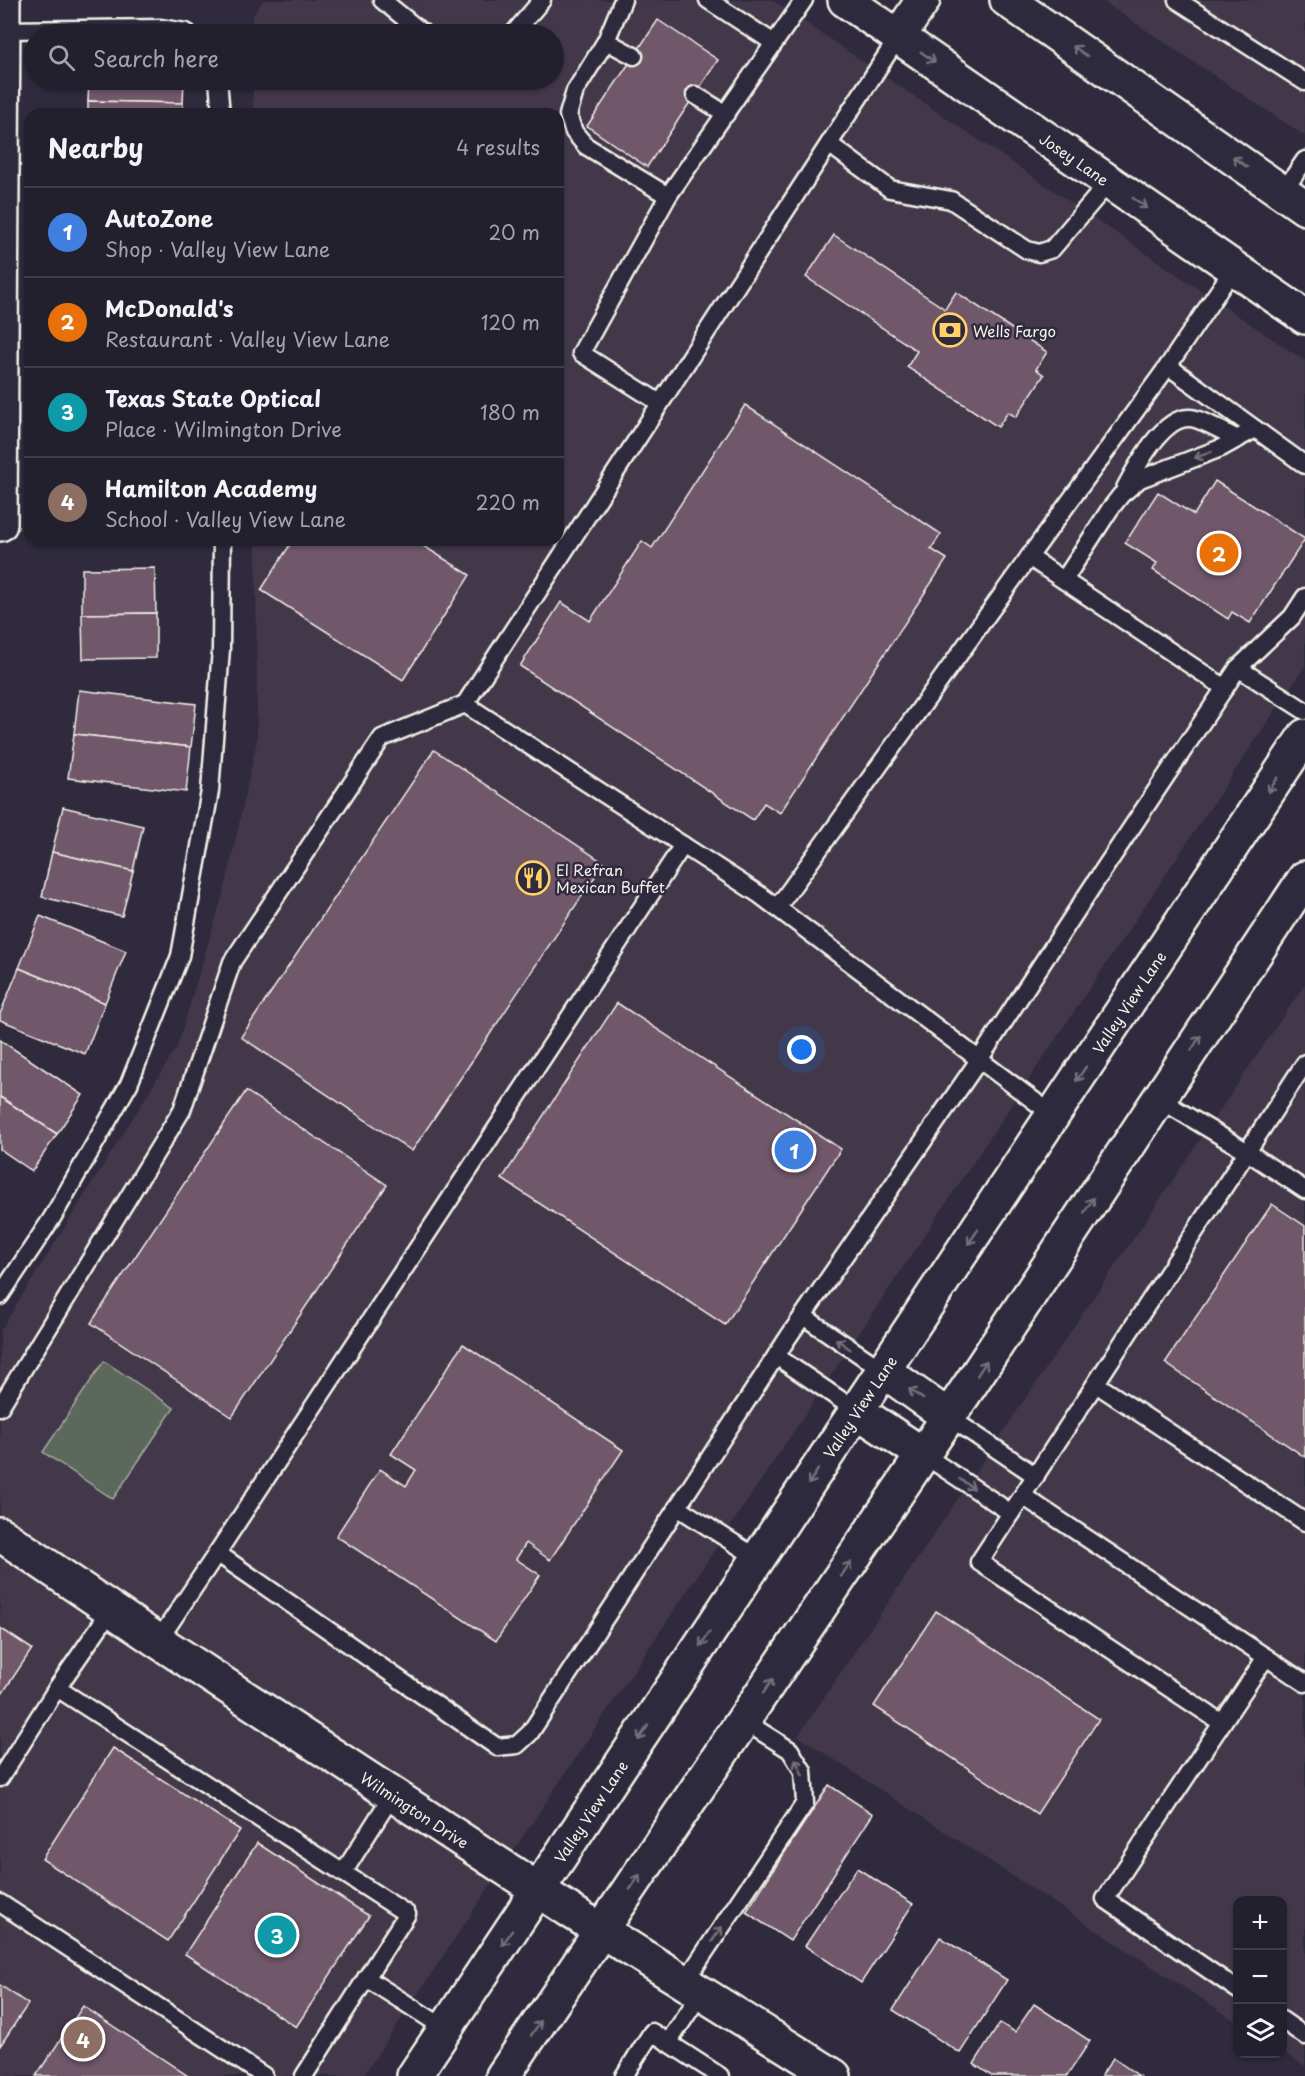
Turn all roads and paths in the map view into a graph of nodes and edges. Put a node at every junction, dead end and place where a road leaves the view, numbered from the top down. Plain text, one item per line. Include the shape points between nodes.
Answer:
1 (382, 0) edge
2 (542, 0) edge
3 (623, 0) edge
4 (708, 0) edge
5 (804, 0) edge
6 (845, 0) edge
7 (923, 0) edge
8 (1007, 0) edge
9 (1177, 0) edge
10 (3, 15) edge
11 (112, 24) edge
12 (412, 24) edge
13 (522, 24) edge
14 (898, 36) junction
15 (606, 41) junction
16 (774, 43) junction
17 (634, 56) dead end
18 (1305, 82) edge
19 (219, 90) edge
20 (695, 95) dead end
21 (220, 108) edge
22 (726, 114) junction
23 (829, 144) junction
24 (1305, 160) edge
25 (1109, 182) junction
26 (668, 196) junction
27 (1294, 200) edge
28 (1234, 268) junction
29 (1305, 317) edge
30 (1168, 366) junction
31 (660, 403) junction
32 (1255, 429) junction
33 (1238, 439) junction
34 (1305, 465) edge
35 (1121, 495) junction
36 (0, 524) edge
37 (222, 546) edge
38 (1029, 557) junction
39 (1064, 580) junction
40 (1305, 597) edge
41 (1238, 668) junction
42 (1225, 688) junction
43 (465, 704) junction
44 (1305, 711) edge
45 (1305, 736) edge
46 (683, 845) junction
47 (1305, 878) edge
48 (777, 908) junction
49 (980, 1060) junction
50 (1305, 1063) edge
51 (1159, 1100) junction
52 (1053, 1115) junction
53 (1246, 1150) junction
54 (1305, 1190) edge
55 (0, 1296) edge
56 (803, 1316) junction
57 (776, 1356) junction
58 (884, 1371) junction
59 (1096, 1384) junction
60 (0, 1407) edge
61 (857, 1411) junction
62 (949, 1417) junction
63 (924, 1455) junction
64 (1035, 1476) junction
65 (1023, 1496) junction
66 (677, 1507) junction
67 (1011, 1513) junction
68 (1305, 1522) edge
69 (0, 1534) edge
70 (217, 1553) junction
71 (759, 1559) junction
72 (111, 1610) junction
73 (158, 1641) junction
74 (1266, 1657) junction
75 (1305, 1683) edge
76 (57, 1688) junction
77 (744, 1721) junction
78 (1222, 1723) junction
79 (0, 1778) edge
80 (393, 1794) junction
81 (343, 1873) junction
82 (539, 1890) junction
83 (0, 1903) edge
84 (602, 1931) junction
85 (366, 1978) junction
86 (1233, 1987) edge
87 (693, 1988) junction
88 (1287, 2023) edge
89 (446, 2029) junction
90 (1305, 2036) edge
91 (668, 2043) junction
92 (800, 2067) edge
93 (264, 2076) edge
94 (304, 2076) edge
95 (414, 2076) edge
96 (503, 2076) edge
97 (624, 2076) edge
98 (720, 2076) edge
99 (834, 2076) edge

1 - 12 lane
2 - 13 lane
3 - 15 lane
4 - 16 lane
5 - 16 lane
6 - 14 main road, Josey Lane
7 - 14 main road
27 -> 8 main road
9 - 18 lane
10 - 11 lane
10 - 36 main road
14 - 23 lane
14 -> 25 main road, Josey Lane
15 - 17 lane
15 - 26 lane via 575,91 568,115 574,132 586,146
16 - 22 lane
19 - 21 lane
20 - 22 lane
22 - 26 lane
23 - 25 lane via 890,189 951,200 1028,250 1039,253 1052,249
23 - 31 lane
24 - 27 lane
25 -> 28 main road, Josey Lane
26 - 31 lane via 581,353
28 - 29 main road, Josey Lane
28 - 30 lane
30 - 32 lane
30 - 38 lane
31 - 43 lane
32 - 33 lane
32 - 34 lane
33 -> 35 lane via 1140,479
33 - 35 lane via 1192,418 1178,419 1144,454
35 - 39 lane
37 - 55 lane via 221,649 210,791 180,956 129,1084 52,1218
38 - 39 lane
38 - 48 lane
39 - 42 lane
40 - 41 lane via 1292,618
41 - 42 lane
41 - 44 lane
42 - 49 lane
43 - 46 lane
43 - 60 lane via 382,738 232,962 182,1110
45 -> 52 main road, Valley View Lane
46 - 48 lane
46 - 70 lane
51 -> 47 main road
48 - 49 lane
49 - 52 lane
49 - 56 lane
50 - 53 lane
51 - 53 lane
62 -> 51 main road
52 -> 58 main road, Valley View Lane
53 - 54 lane
53 - 59 lane
56 - 57 lane
58 -> 56 lane
57 - 61 lane
57 - 66 lane
58 - 61 main road, Valley View Lane
62 -> 58 main road
59 - 64 lane
59 - 68 lane
61 - 63 main road
61 -> 71 main road, Valley View Lane
62 - 63 main road
62 - 64 lane
63 -> 67 lane
77 -> 63 main road
64 - 65 lane
65 - 67 lane
65 - 74 lane
66 - 70 lane via 530,1733 517,1745 497,1747
66 - 71 lane
67 - 78 lane via 979,1562
69 - 72 main road, Wilmington Drive
70 - 73 lane
71 -> 82 main road, Valley View Lane
72 - 73 main road, Wilmington Drive
72 - 76 lane
73 - 80 main road, Wilmington Drive
74 - 75 lane
74 - 78 lane
76 - 79 lane
76 - 81 lane
84 -> 77 main road
87 -> 77 lane via 805,1803 803,1771 790,1750
78 - 86 lane via 1105,1899
80 - 81 lane
80 - 82 main road, Wilmington Drive
81 - 85 lane via 407,1914
82 - 84 main road, Wilmington Drive
82 -> 89 main road, Valley View Lane
83 - 93 lane
84 - 87 main road, Wilmington Drive
96 -> 84 main road
85 - 89 lane
85 - 94 lane
87 - 91 lane
87 - 92 main road, Wilmington Drive
88 - 90 lane
89 - 95 main road, Valley View Lane
91 - 97 lane via 652,2032
91 - 98 lane
92 - 99 main road, Wilmington Drive

